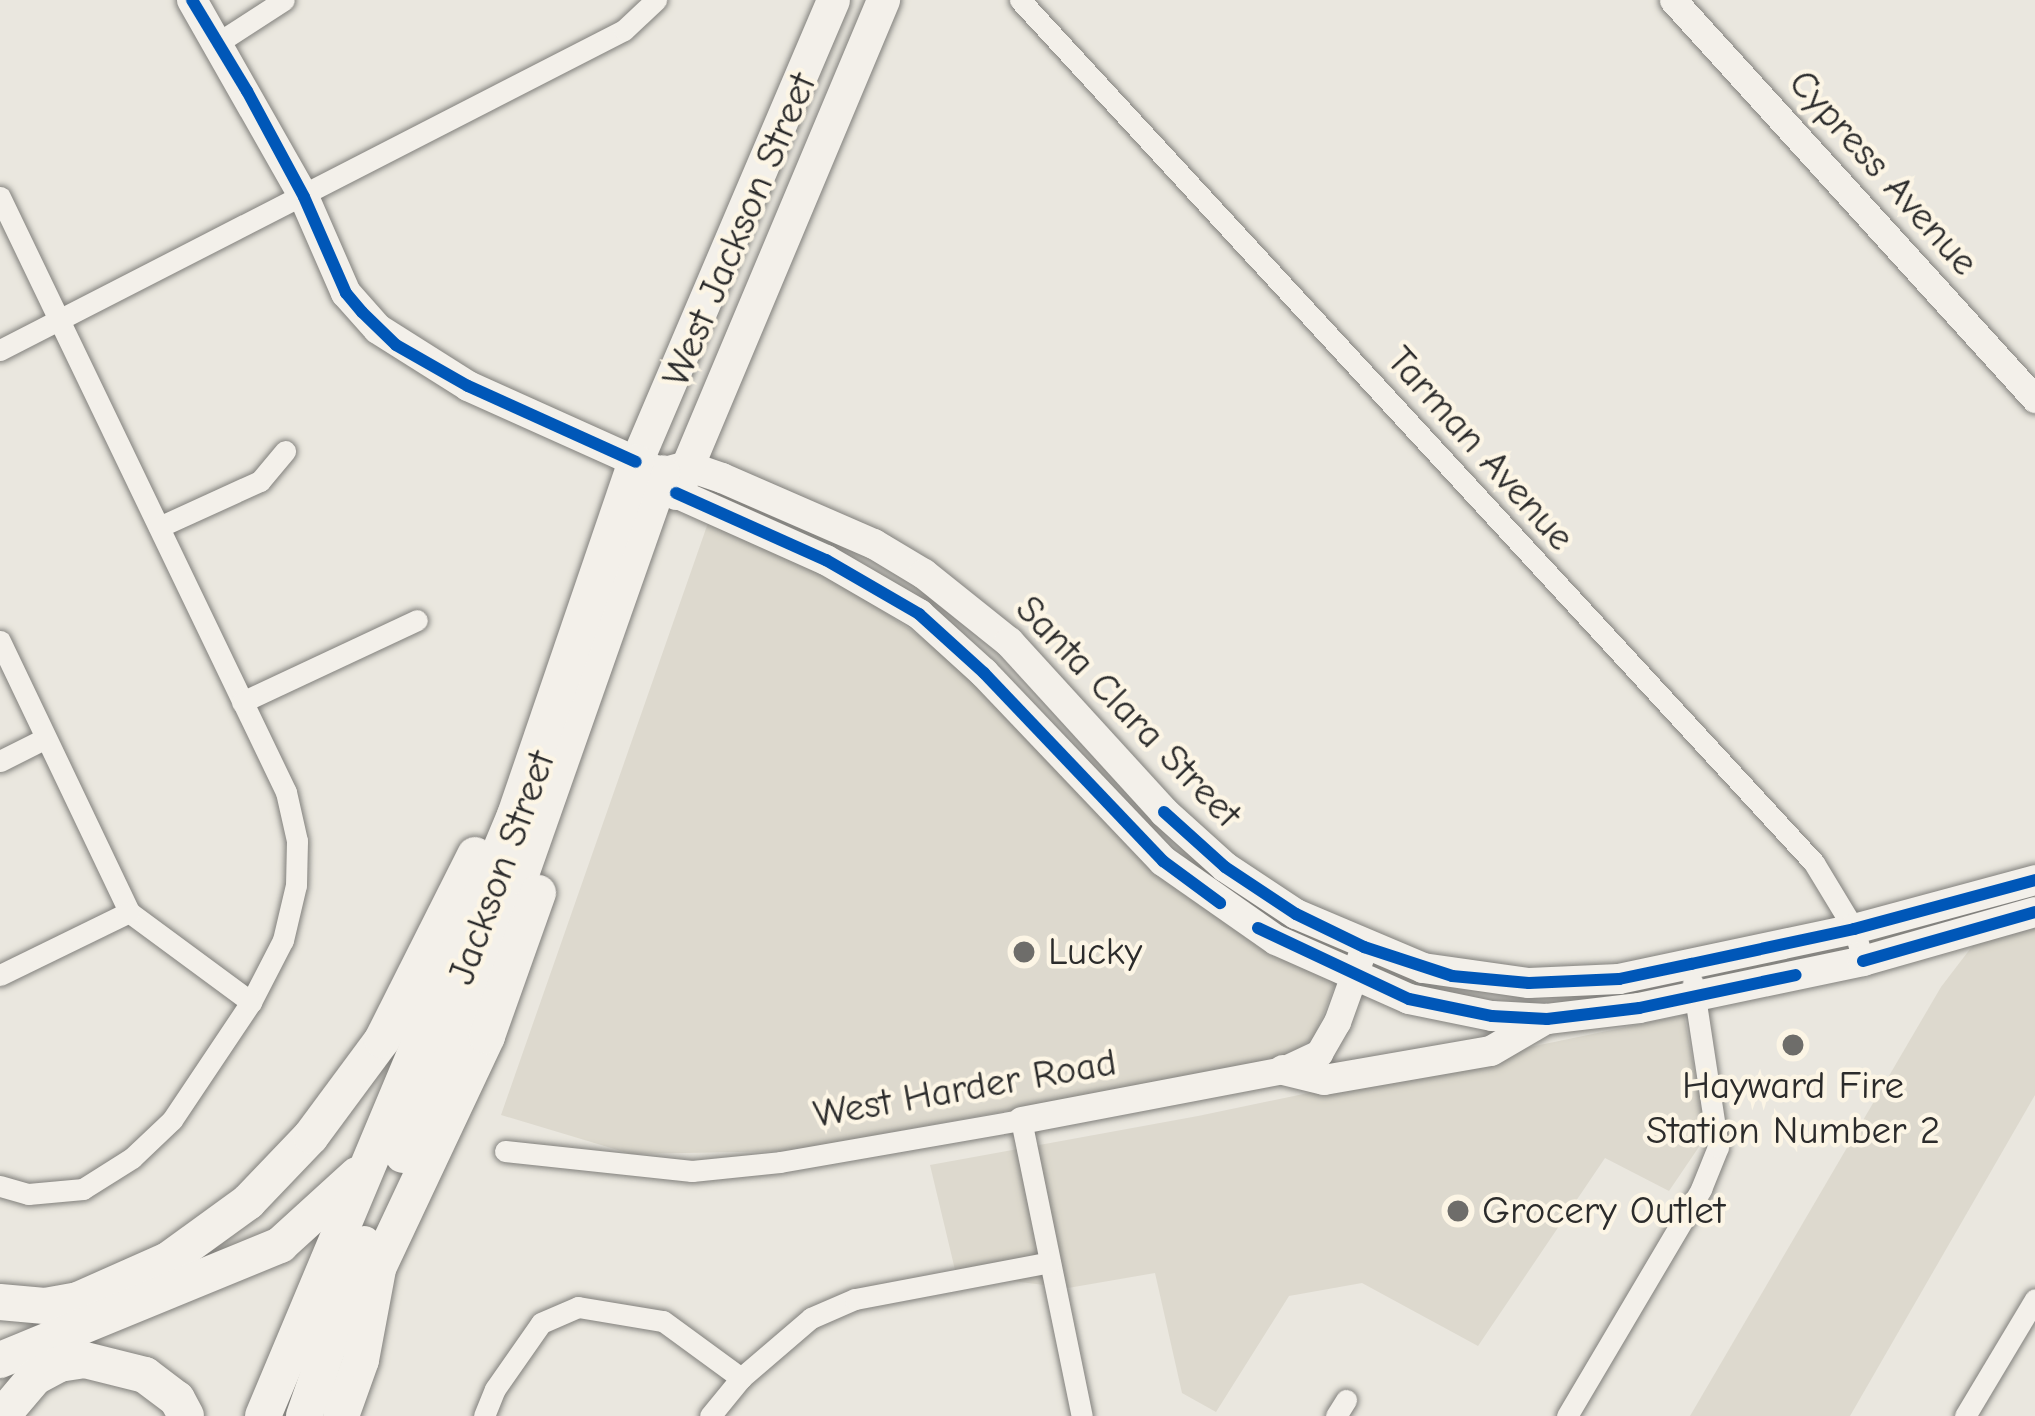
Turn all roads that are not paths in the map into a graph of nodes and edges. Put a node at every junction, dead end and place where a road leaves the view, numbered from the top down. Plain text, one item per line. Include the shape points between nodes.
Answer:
1 (192, 0) edge
2 (284, 0) edge
3 (656, 0) edge
4 (833, 0) edge
5 (883, 0) edge
6 (1020, 0) edge
7 (1673, 0) edge
8 (219, 42) junction
9 (0, 197) edge
10 (304, 197) junction
11 (59, 321) junction
12 (0, 350) edge
13 (2035, 399) edge
14 (285, 451) dead end
15 (665, 473) junction
16 (159, 527) junction
17 (417, 620) dead end
18 (0, 641) edge
19 (242, 702) junction
20 (46, 738) junction
21 (0, 761) edge
22 (518, 796) junction
23 (2035, 880) edge
24 (129, 912) junction
25 (2035, 912) edge
26 (1854, 929) junction
27 (1364, 946) junction
28 (1759, 950) junction
29 (1863, 962) junction
30 (1691, 964) junction
31 (0, 975) edge
32 (1352, 977) junction
33 (1765, 982) junction
34 (1695, 997) junction
35 (251, 1002) junction
36 (1546, 1019) junction
37 (1282, 1070) junction
38 (1021, 1120) junction
39 (379, 1150) junction
40 (505, 1150) dead end
41 (0, 1186) edge
42 (380, 1260) junction
43 (1050, 1262) junction
44 (2035, 1299) edge
45 (0, 1302) edge
46 (0, 1360) edge
47 (740, 1378) junction
48 (2, 1416) edge
49 (186, 1416) edge
50 (263, 1416) edge
51 (304, 1416) edge
52 (315, 1416) edge
53 (341, 1416) edge
54 (484, 1416) edge
55 (710, 1416) edge
56 (1082, 1416) edge
57 (1567, 1416) edge
58 (1965, 1416) edge

1 - 8 main road, Santa Clara Street
2 - 8 street
3 - 10 street via 624,30
4 - 15 main road, West Jackson Street
5 - 15 main road, West Jackson Street
6 - 26 street, Tarman Avenue via 1814,863
7 - 13 street, Cypress Avenue
8 - 10 main road, Santa Clara Street
9 - 11 street
10 - 11 street
10 - 15 main road, Santa Clara Street via 346,293 392,341 483,394
11 - 12 street
11 - 16 street
14 - 16 street via 260,481
15 - 22 highway, Jackson Street
15 - 27 main road, Santa Clara Street via 874,544 924,574 1009,642 1164,812 1226,867 1296,914
15 - 32 main road, Santa Clara Street via 919,614 1163,861 1276,940
15 - 42 highway, Jackson Street via 487,1036
15 - 51 highway via 520,877 346,1285
16 - 19 street
17 - 19 street
18 - 20 street
19 - 35 street via 286,792 297,841 283,940
20 - 21 street
20 - 24 street
22 - 39 highway, Jackson Street
22 - 45 highway via 499,808 382,1040 311,1136 248,1202 168,1259 78,1300
23 - 26 main road
24 - 31 street
24 - 35 street
25 - 29 main road
26 - 28 main road
26 - 29 street, Tarman Avenue
27 - 30 main road, Santa Clara Street via 1452,976 1529,983 1619,979
27 - 32 street, West Harder Road
28 - 30 main road
28 - 33 main road
29 - 33 main road
30 - 34 street
32 - 36 main road, Santa Clara Street via 1449,1009
32 - 37 street, West Harder Road via 1319,1053
33 - 34 main road
34 - 36 main road, Santa Clara Street
34 - 57 street via 1718,1147
35 - 41 street via 172,1120 132,1158 83,1189 28,1194
36 - 37 main road via 1491,1051 1324,1080
37 - 38 street, West Harder Road
38 - 40 street, West Harder Road via 692,1171
38 - 43 street
39 - 46 highway via 280,1245
39 - 50 highway, Jackson Street
42 - 52 highway
42 - 53 highway via 362,1360
43 - 47 street via 854,1299 811,1318
43 - 56 street
44 - 58 street
47 - 54 street via 663,1321 578,1307 531,1334
47 - 55 street
48 - 49 highway via 16,1394 58,1364 104,1361 145,1375

